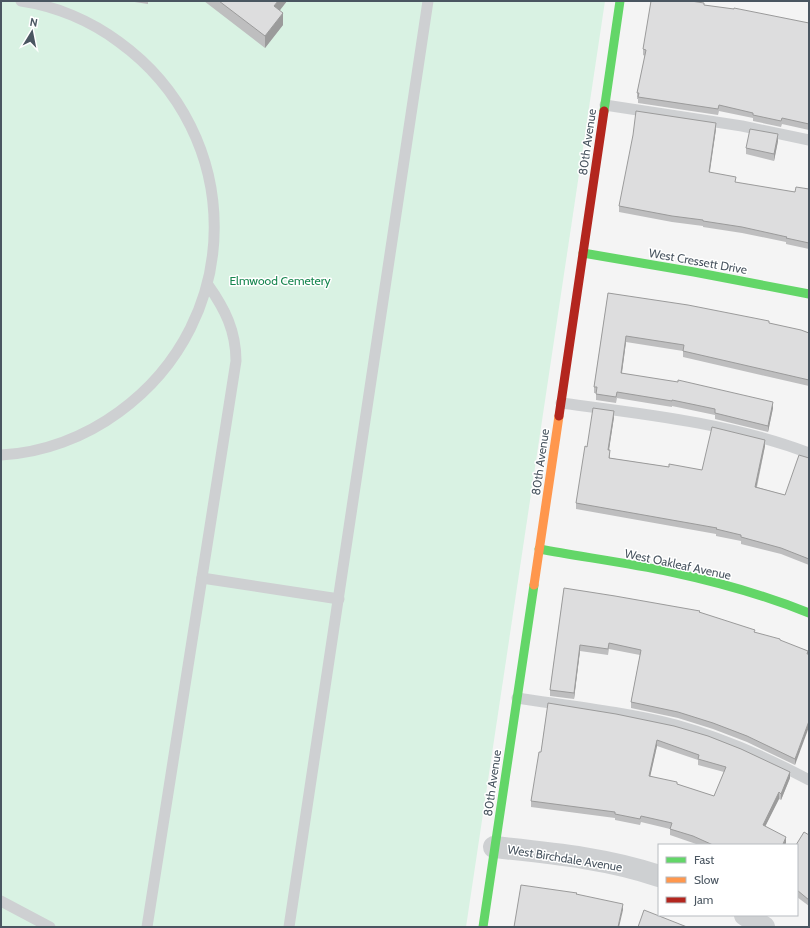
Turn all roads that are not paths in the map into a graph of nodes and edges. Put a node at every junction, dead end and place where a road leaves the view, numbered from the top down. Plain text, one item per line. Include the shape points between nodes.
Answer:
1 (21, 1) edge
2 (428, 1) edge
3 (620, 1) edge
4 (605, 105) junction
5 (809, 140) edge
6 (582, 253) junction
7 (208, 285) junction
8 (809, 294) edge
9 (561, 403) junction
10 (809, 453) edge
11 (1, 455) edge
12 (539, 549) junction
13 (202, 578) junction
14 (339, 599) junction
15 (809, 614) edge
16 (516, 698) junction
17 (809, 780) edge
18 (494, 847) junction
19 (658, 876) edge
20 (1, 901) edge
21 (747, 916) edge
22 (50, 927) edge
23 (147, 927) edge
24 (290, 927) edge
25 (483, 927) edge
26 (764, 927) edge

1 - 7 lane via 57,9 109,34 148,66 187,117 208,171 213,199 215,228
2 - 14 lane
3 - 4 street, 80th Avenue
4 - 5 lane via 742,126
4 - 6 street, 80th Avenue
6 - 8 street, West Cressett Drive
6 - 9 street, 80th Avenue
7 - 11 lane via 187,337 154,383 133,402 86,433 59,444
7 - 13 lane via 220,302 231,328 236,345 236,361
9 - 10 lane via 700,423
9 - 12 street, 80th Avenue
12 - 15 street, West Oakleaf Avenue via 712,581 781,602
12 - 16 street, 80th Avenue
13 - 14 lane
13 - 23 lane
14 - 24 lane
16 - 17 lane via 676,725 747,749
16 - 18 street, 80th Avenue
18 - 19 street, West Birchdale Avenue via 569,856
18 - 25 street, 80th Avenue
20 - 22 lane
21 - 26 street

